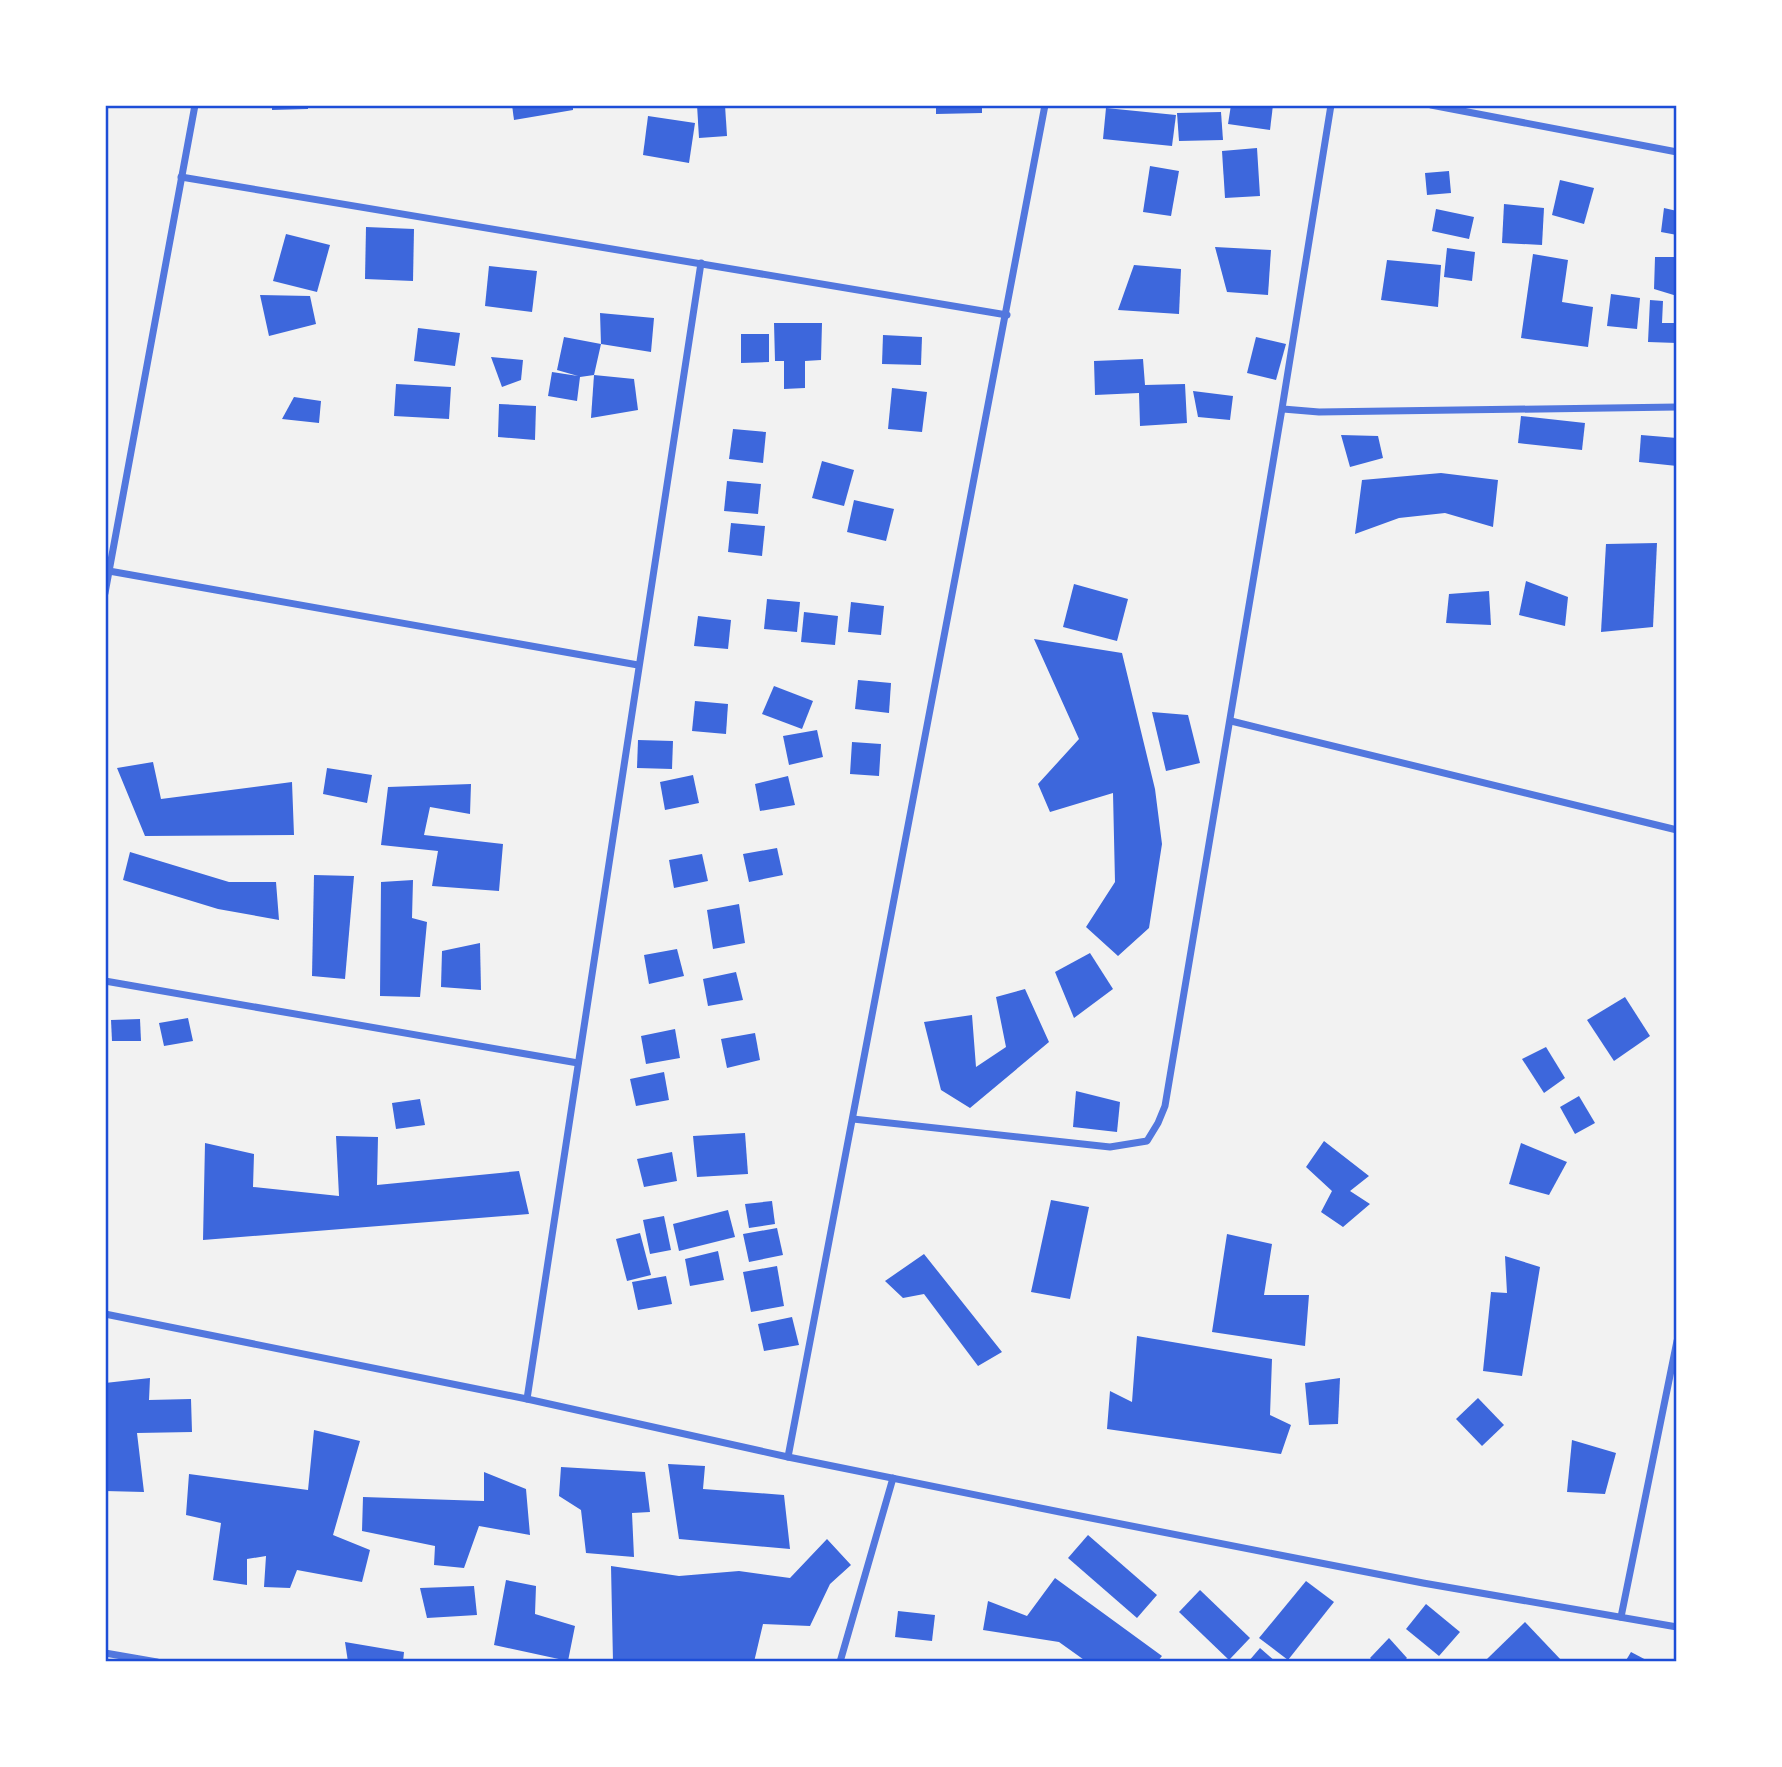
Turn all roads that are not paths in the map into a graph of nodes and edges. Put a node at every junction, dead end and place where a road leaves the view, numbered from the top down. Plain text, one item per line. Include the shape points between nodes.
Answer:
1 (195, 105) edge
2 (1045, 105) edge
3 (1332, 105) edge
4 (1431, 105) edge
5 (1677, 152) edge
6 (181, 177) junction
7 (701, 263) junction
8 (1007, 315) junction
9 (1677, 407) edge
10 (1283, 409) junction
11 (109, 572) junction
12 (105, 593) edge
13 (638, 665) junction
14 (1231, 721) junction
15 (1677, 830) edge
16 (105, 981) edge
17 (578, 1063) junction
18 (853, 1119) junction
19 (105, 1314) edge
20 (1677, 1341) edge
21 (527, 1399) junction
22 (788, 1457) junction
23 (893, 1478) junction
24 (1621, 1617) junction
25 (1677, 1627) edge
26 (105, 1653) edge
27 (158, 1662) edge
28 (840, 1662) edge

1 - 6 street
2 - 8 street
3 - 10 street
4 - 5 street
6 - 7 street
6 - 11 street
7 - 8 street
7 - 13 street
8 - 18 street
9 - 10 street
10 - 14 street
11 - 12 street
11 - 13 street
13 - 17 street
14 - 15 street
14 - 18 street via 1165,1106 1147,1141 1110,1147
16 - 17 street
17 - 21 street
18 - 22 street
19 - 21 street
20 - 24 street
21 - 22 street
22 - 23 street
23 - 24 street via 1423,1583
23 - 28 street
24 - 25 street
26 - 27 street

